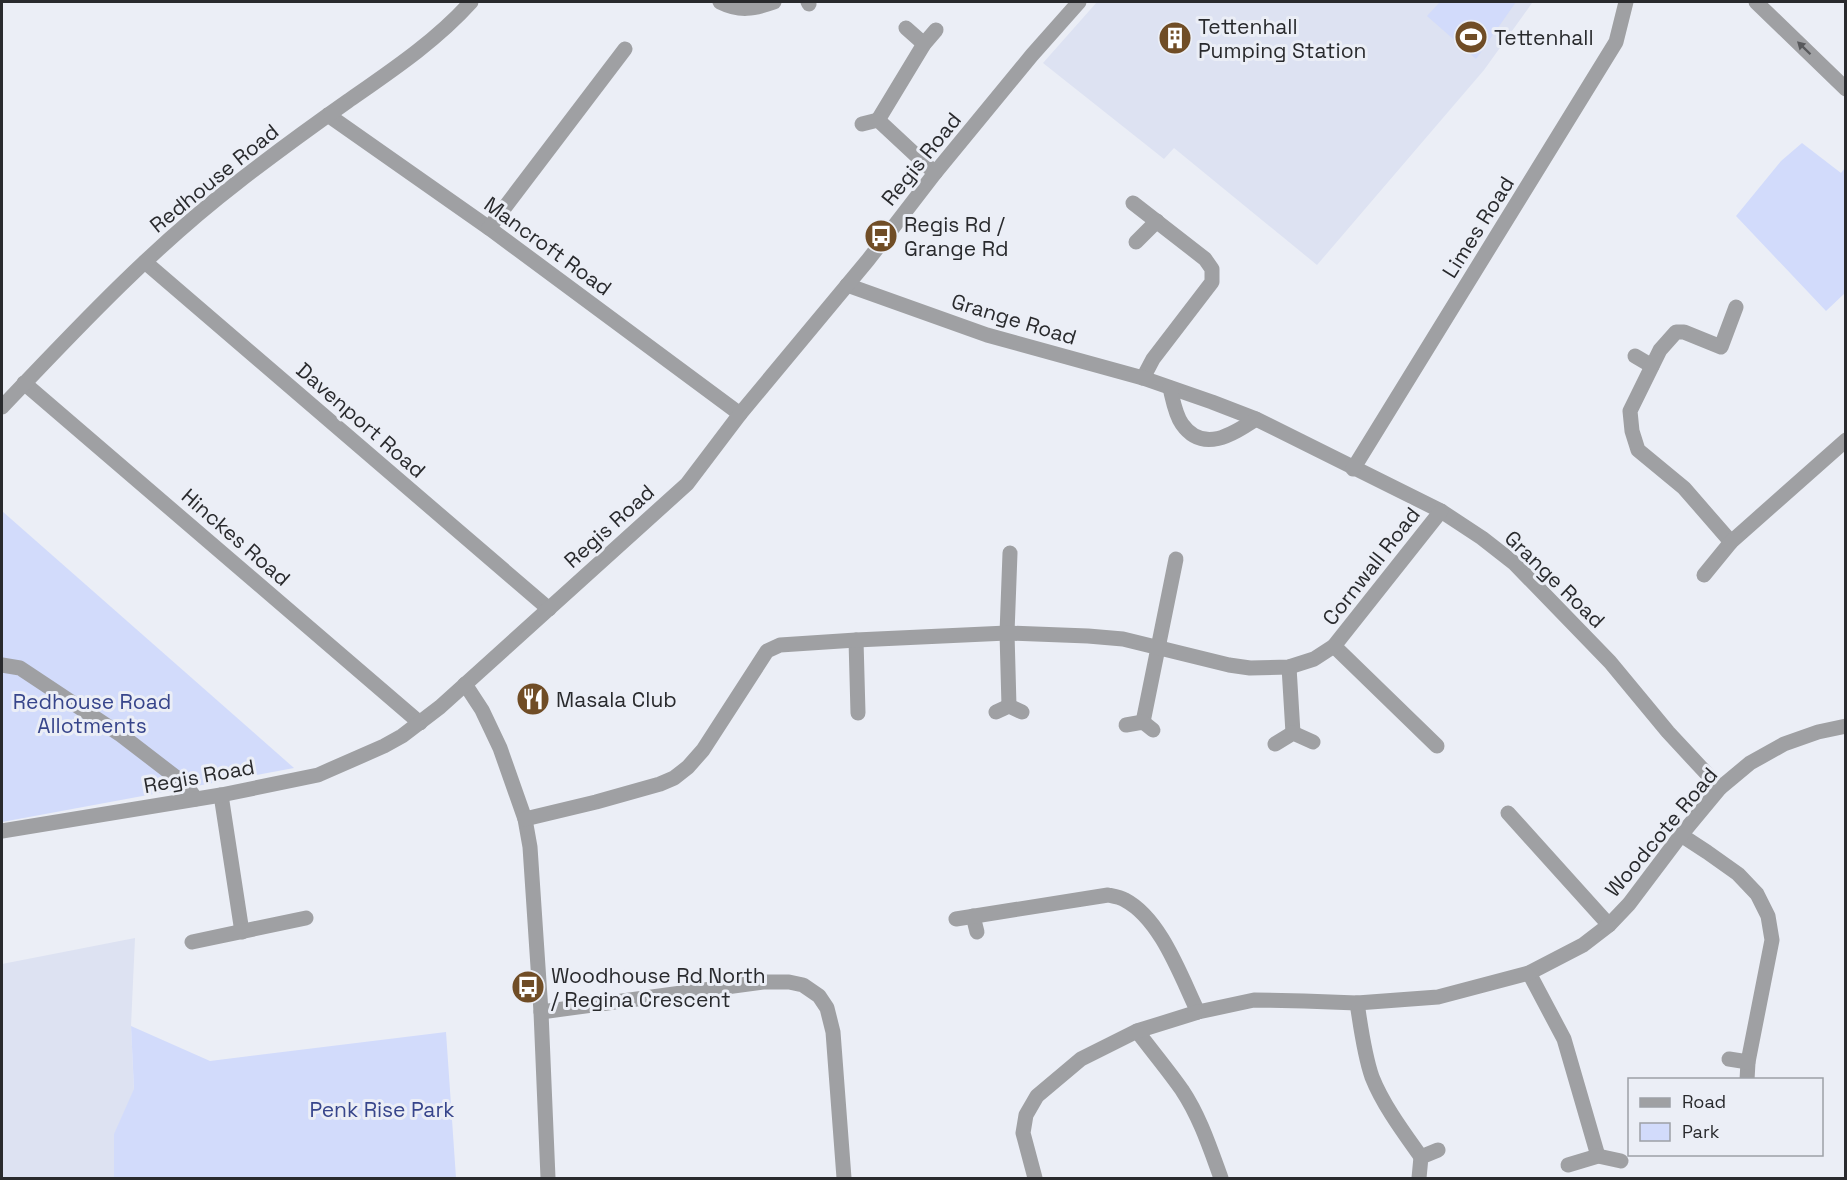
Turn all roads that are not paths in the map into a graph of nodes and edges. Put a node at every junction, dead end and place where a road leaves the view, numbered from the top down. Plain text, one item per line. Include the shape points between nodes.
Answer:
1 (471, 2) edge
2 (720, 2) edge
3 (774, 2) edge
4 (1079, 2) edge
5 (1626, 2) edge
6 (1756, 2) edge
7 (906, 28) dead end
8 (936, 30) dead end
9 (924, 44) junction
10 (625, 49) dead end
11 (1845, 89) edge
12 (328, 116) junction
13 (878, 120) junction
14 (862, 124) dead end
15 (935, 173) junction
16 (1133, 203) dead end
17 (1157, 220) junction
18 (489, 228) junction
19 (1136, 242) dead end
20 (145, 262) junction
21 (847, 285) junction
22 (1736, 307) dead end
23 (1635, 356) dead end
24 (1652, 366) junction
25 (1143, 378) junction
26 (24, 383) junction
27 (1170, 388) junction
28 (2, 406) edge
29 (740, 414) junction
30 (1256, 419) junction
31 (1845, 440) edge
32 (1353, 469) junction
33 (1441, 511) junction
34 (1731, 542) junction
35 (1010, 553) dead end
36 (1176, 559) dead end
37 (1704, 575) dead end
38 (549, 609) junction
39 (1007, 633) junction
40 (856, 640) junction
41 (1334, 646) junction
42 (1158, 647) junction
43 (2, 665) edge
44 (1289, 667) junction
45 (465, 684) junction
46 (1009, 710) dead end
47 (858, 713) dead end
48 (420, 723) junction
49 (1126, 725) dead end
50 (1845, 726) edge
51 (1293, 733) junction
52 (1313, 742) dead end
53 (1275, 744) dead end
54 (1437, 746) dead end
55 (1720, 788) junction
56 (221, 795) junction
57 (196, 798) junction
58 (1508, 813) dead end
59 (525, 819) junction
60 (2, 831) edge
61 (1681, 835) junction
62 (973, 916) junction
63 (306, 918) dead end
64 (956, 919) dead end
65 (1609, 925) junction
66 (242, 932) junction
67 (977, 932) dead end
68 (192, 942) dead end
69 (1529, 973) junction
70 (1357, 1003) junction
71 (542, 1012) junction
72 (1198, 1012) junction
73 (1137, 1031) junction
74 (1729, 1059) dead end
75 (1748, 1062) junction
76 (1746, 1078) edge
77 (1438, 1150) dead end
78 (1598, 1156) junction
79 (1421, 1157) junction
80 (1621, 1161) dead end
81 (1568, 1165) dead end
82 (548, 1179) edge
83 (844, 1179) edge
84 (1035, 1179) edge
85 (1221, 1179) edge
86 (1419, 1179) edge

1 - 12 street, Redhouse Road via 437,36
2 - 3 street via 732,8 756,8
4 - 15 street, Regis Road
5 - 32 street, Limes Road via 1616,42
11 -> 6 street
7 - 9 street
8 - 9 street
9 - 13 street
10 - 18 street
12 - 18 street, Mancroft Road
12 - 20 street, Redhouse Road via 235,184
13 - 14 street
13 - 15 street
15 - 21 street, Regis Road
16 - 17 street
17 - 19 street
17 - 25 street via 1205,259 1212,269 1212,282
18 - 29 street, Mancroft Road
20 - 26 street, Redhouse Road
20 - 38 street, Davenport Road
21 - 25 street, Grange Road via 987,335
21 - 29 street, Regis Road
22 - 24 street via 1720,347 1677,332 1660,350
23 - 24 street
24 - 34 street via 1630,411 1638,450 1684,488
25 - 27 street, Grange Road
26 - 28 street, Redhouse Road
26 - 48 street, Hinckes Road
27 - 30 street, Grange Road
27 - 30 street via 1182,424 1191,433 1210,441 1234,434
29 - 38 street, Regis Road via 687,483
30 - 32 street, Grange Road
31 - 34 street
32 - 33 street, Grange Road
33 - 41 street, Cornwall Road
33 - 55 street, Grange Road via 1514,563 1610,662
34 - 37 street
35 - 39 street
36 - 42 street
38 - 45 street, Regis Road
39 - 40 street, Cornwall Road
39 - 42 street, Cornwall Road via 1123,639
39 - 46 street
40 - 47 street
40 - 59 street, Cornwall Road via 780,645 768,651 703,750 674,778
41 - 44 street, Cornwall Road via 1314,659
41 - 54 street, Cornwall Road
42 - 44 street, Cornwall Road via 1229,665
42 - 49 street via 1148,726
43 - 57 street via 20,668 121,735 186,785
44 - 51 street
45 - 48 street, Regis Road
45 - 59 street via 500,748
48 - 56 street, Regis Road via 384,746 318,775
50 - 55 street, Woodcote Road via 1784,744 1749,763
51 - 52 street
51 - 53 street
55 - 61 street, Woodcote Road
56 - 57 street, Regis Road
56 - 66 street
57 - 60 street, Regis Road
58 - 65 street, Woodcote Road
59 - 71 street
61 - 65 street, Woodcote Road
61 - 75 street via 1738,874 1757,894 1768,916 1772,940
62 - 64 street
62 - 67 street
62 - 72 street via 1108,895 1125,900 1157,930
63 - 66 street
65 - 69 street, Woodcote Road via 1583,945
66 - 68 street
69 - 70 street, Woodcote Road via 1438,997
69 - 78 street via 1564,1039
70 - 72 street, Woodcote Road via 1254,1000
70 - 79 street via 1373,1079
71 - 82 street
71 - 83 street via 763,982 803,985 819,996 827,1008 833,1032
72 - 73 street, Woodcote Road
73 - 84 street, Woodcote Road via 1081,1059 1038,1096 1026,1115 1023,1133
73 - 85 street via 1194,1110
74 - 75 street
75 - 76 street
77 - 79 street
78 - 80 street
78 - 81 street
79 - 86 street

